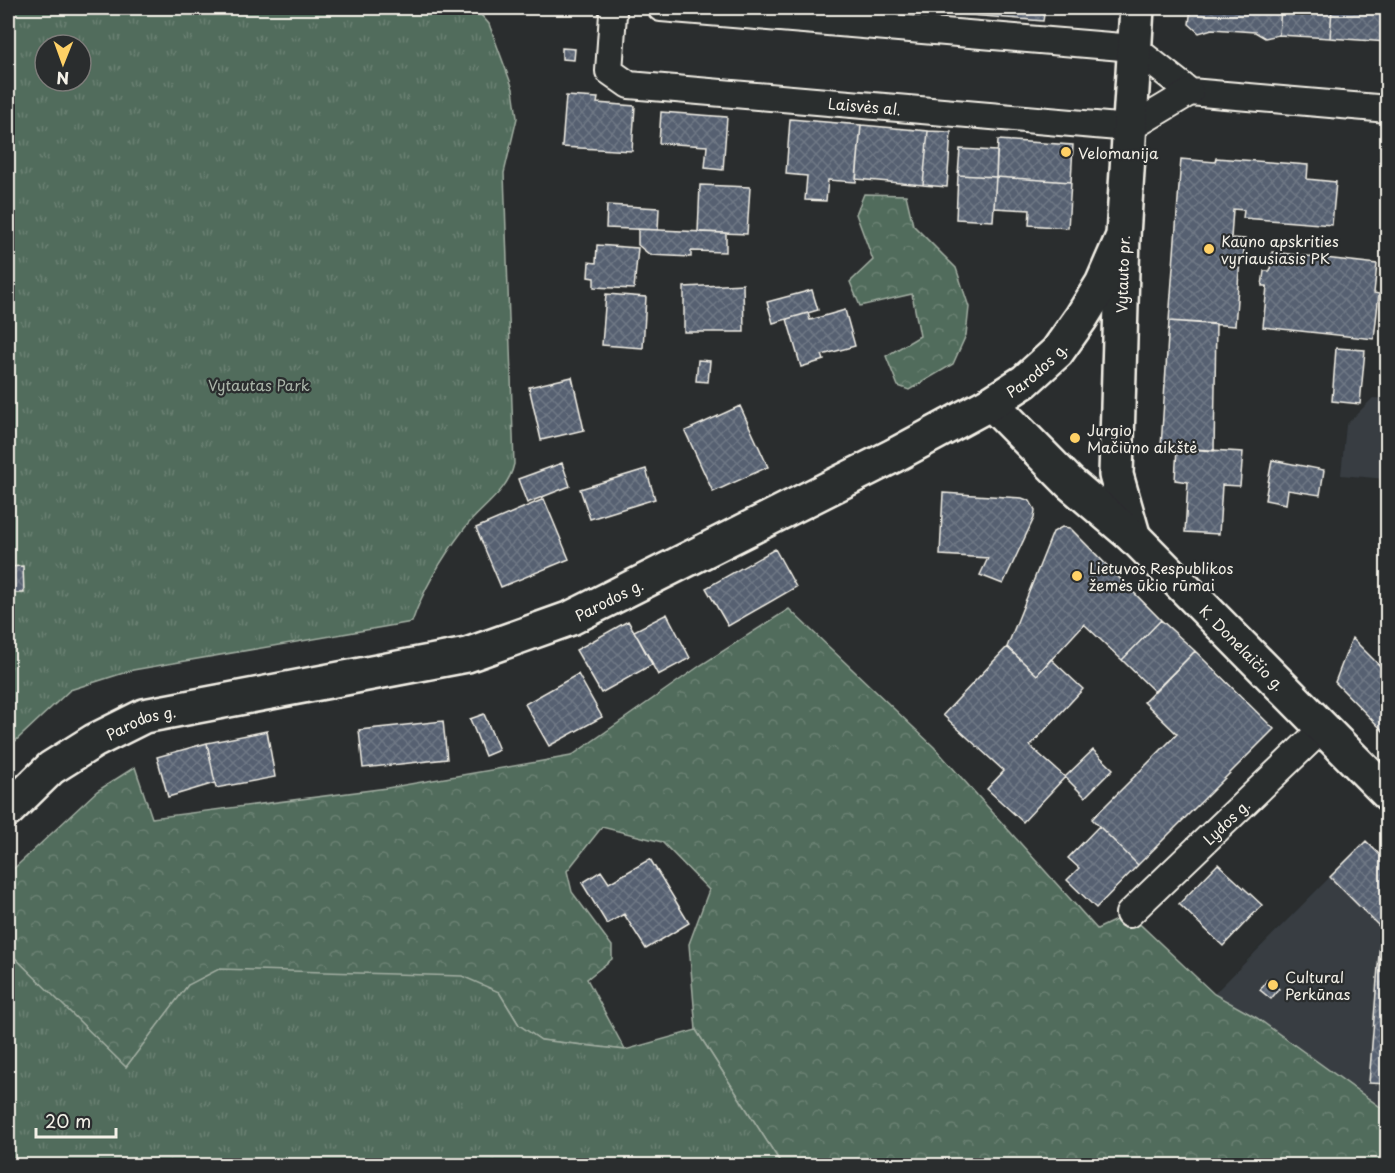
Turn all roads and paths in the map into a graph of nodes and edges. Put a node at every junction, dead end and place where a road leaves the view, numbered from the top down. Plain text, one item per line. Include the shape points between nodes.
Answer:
1 (661, 8) edge
2 (1137, 8) edge
3 (617, 10) edge
4 (1134, 48) junction
5 (1190, 92) junction
6 (1388, 109) edge
7 (1130, 128) junction
8 (1123, 236) junction
9 (991, 403) junction
10 (1134, 538) junction
11 (1322, 729) junction
12 (1388, 794) edge
13 (8, 810) edge
14 (1129, 914) dead end

1 - 4 street
2 - 4 main road, Vytauto pr.
3 - 7 street, Laisvės al. via 609,71 629,85
4 - 5 street
4 - 7 main road, Vytauto pr.
5 - 6 street
5 - 7 street
7 - 8 main road, Vytauto pr.
8 - 9 main road, Parodos g. via 1102,284 1058,352 1025,381
8 - 10 main road, Vytauto pr. via 1116,475
9 - 10 main road, K. Donelaičio g. via 1070,483
9 - 13 main road, Parodos g. via 571,618 467,655 144,716 51,768
10 - 11 main road, K. Donelaičio g.
11 - 12 main road, K. Donelaičio g.
11 - 14 street, Lydos g.

